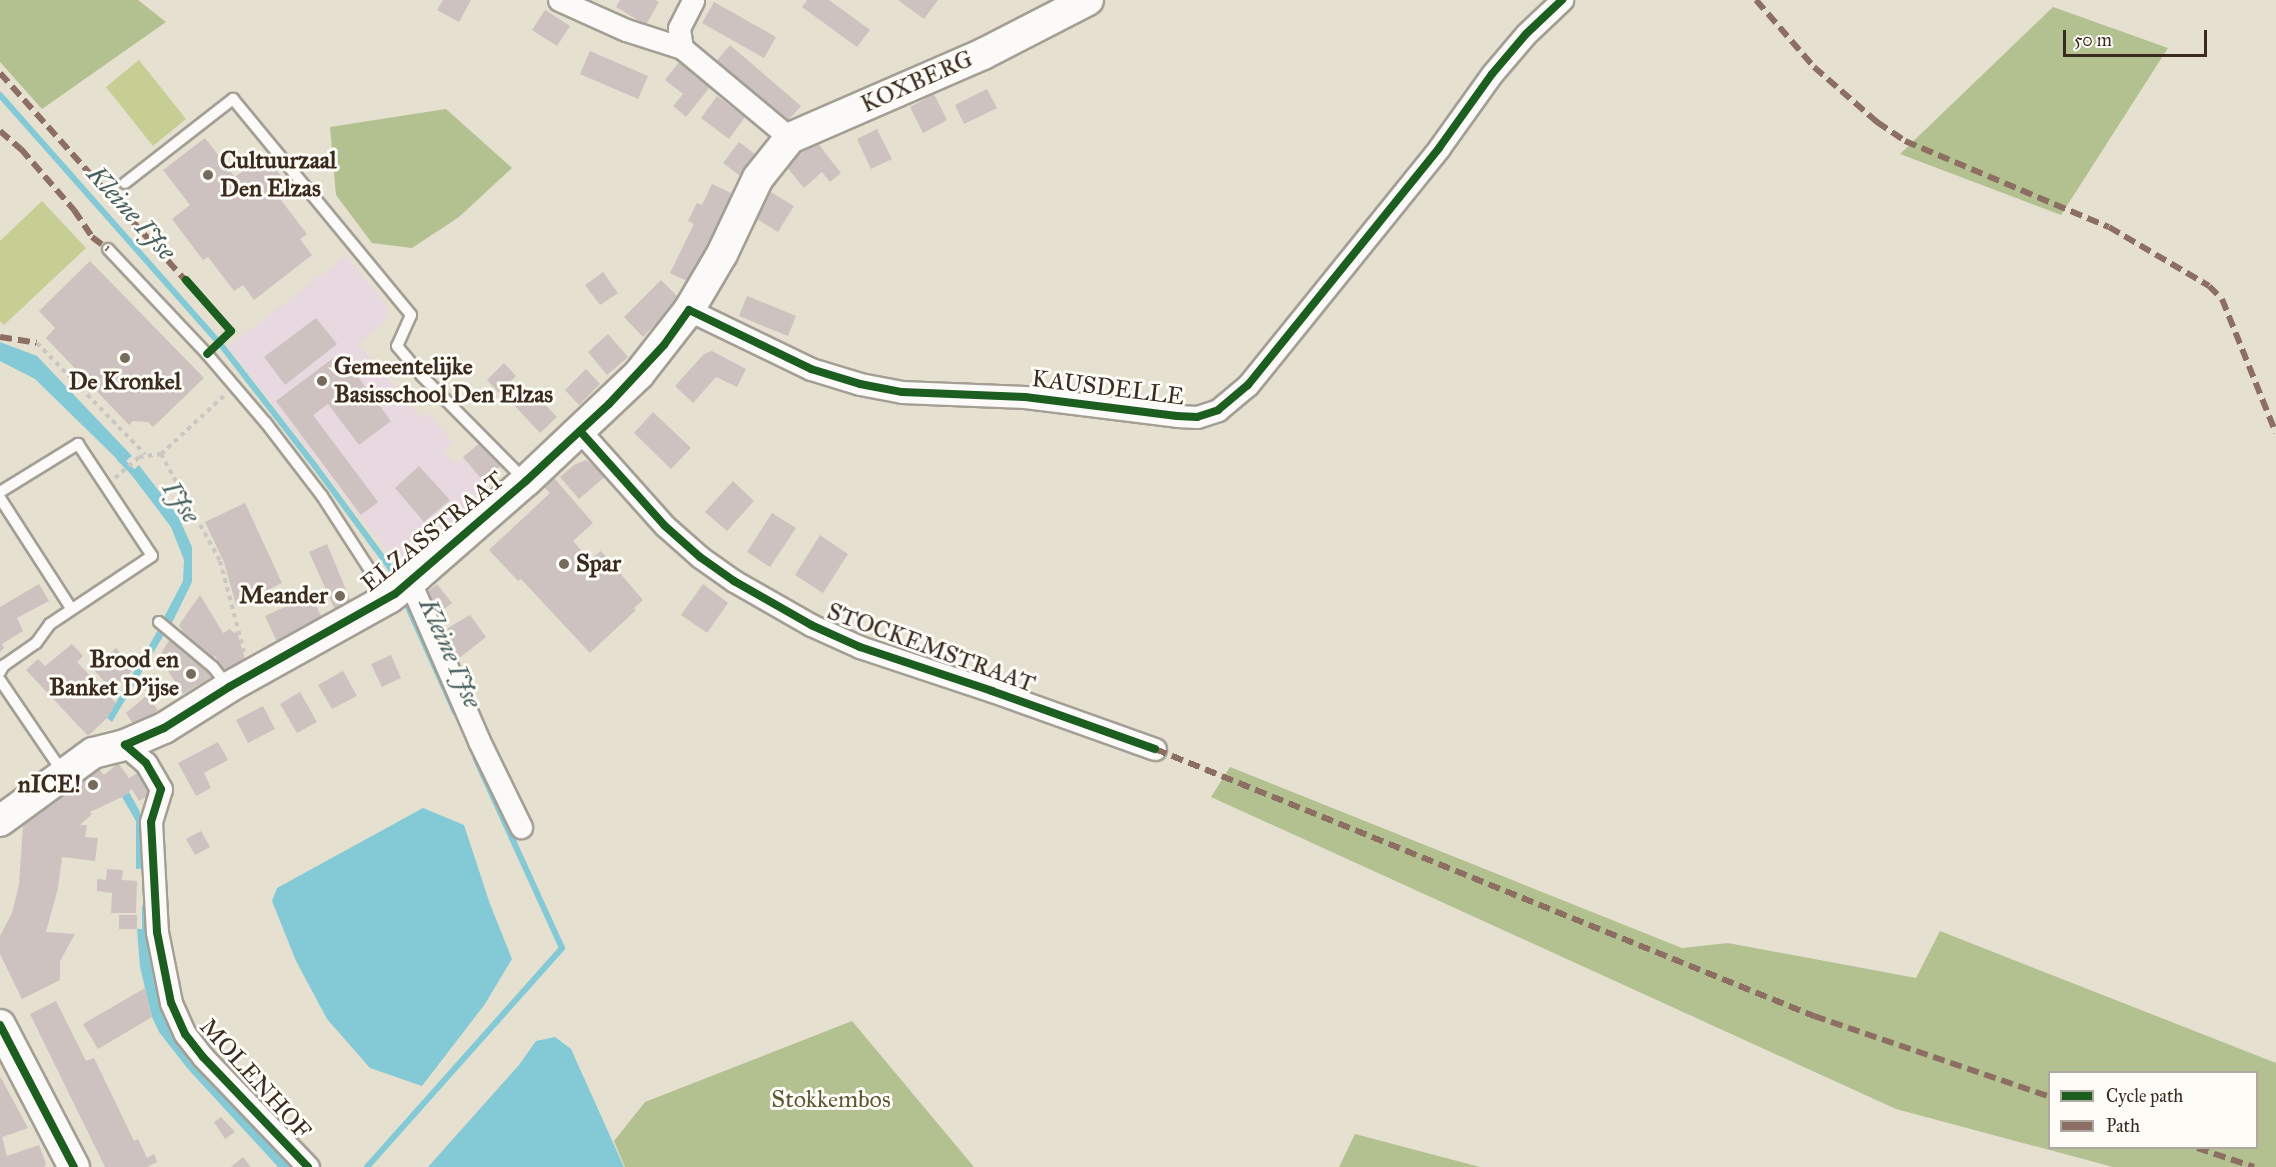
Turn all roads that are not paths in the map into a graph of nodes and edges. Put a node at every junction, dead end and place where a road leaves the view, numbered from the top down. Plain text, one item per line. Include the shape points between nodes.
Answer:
1 (558, 0) edge
2 (1088, 0) edge
3 (1562, 0) edge
4 (691, 1) edge
5 (682, 48) junction
6 (790, 138) junction
7 (758, 178) joint
8 (125, 183) dead end
9 (108, 249) dead end
10 (689, 310) junction
11 (580, 431) junction
12 (526, 481) junction
13 (0, 492) edge
14 (0, 498) edge
15 (400, 589) junction
16 (71, 608) junction
17 (159, 622) dead end
18 (0, 672) edge
19 (0, 680) edge
20 (240, 681) junction
21 (125, 745) junction
22 (1155, 749) dead end
23 (64, 774) junction
24 (0, 821) edge
25 (521, 826) dead end
26 (0, 1025) edge
27 (68, 1163) edge
28 (308, 1167) edge

1 - 5 street via 626,30
2 - 6 street, KOXBERG via 983,54
3 - 10 street, KAUSDELLE via 1492,74 1440,148 1248,385 1218,410 1197,417 1177,416 1025,397 902,392 811,369
4 - 5 street via 679,28
5 - 6 street
6 - 7 street, KOXBERG
7 - 10 street, ELZASSTRAAT via 722,254
8 - 12 lane via 233,99 411,315 397,346
9 - 15 lane via 235,385
10 - 11 street, ELZASSTRAAT via 639,374
11 - 12 street, ELZASSTRAAT
11 - 22 street, STOCKEMSTRAAT via 665,526 700,557 811,625 860,647
12 - 15 street, ELZASSTRAAT
13 - 16 lane via 78,444 152,556
14 - 16 lane
15 - 20 street, ELZASSTRAAT
15 - 25 street
16 - 18 lane
17 - 20 lane via 213,667
19 - 23 lane
20 - 21 street, ELZASSTRAAT via 164,728
21 - 23 street, ELZASSTRAAT via 93,753
21 - 28 street, MOLENHOF via 146,763 161,789 151,822 157,932 171,1003 185,1034 203,1057
23 - 24 street, ELZASSTRAAT
26 - 27 street

